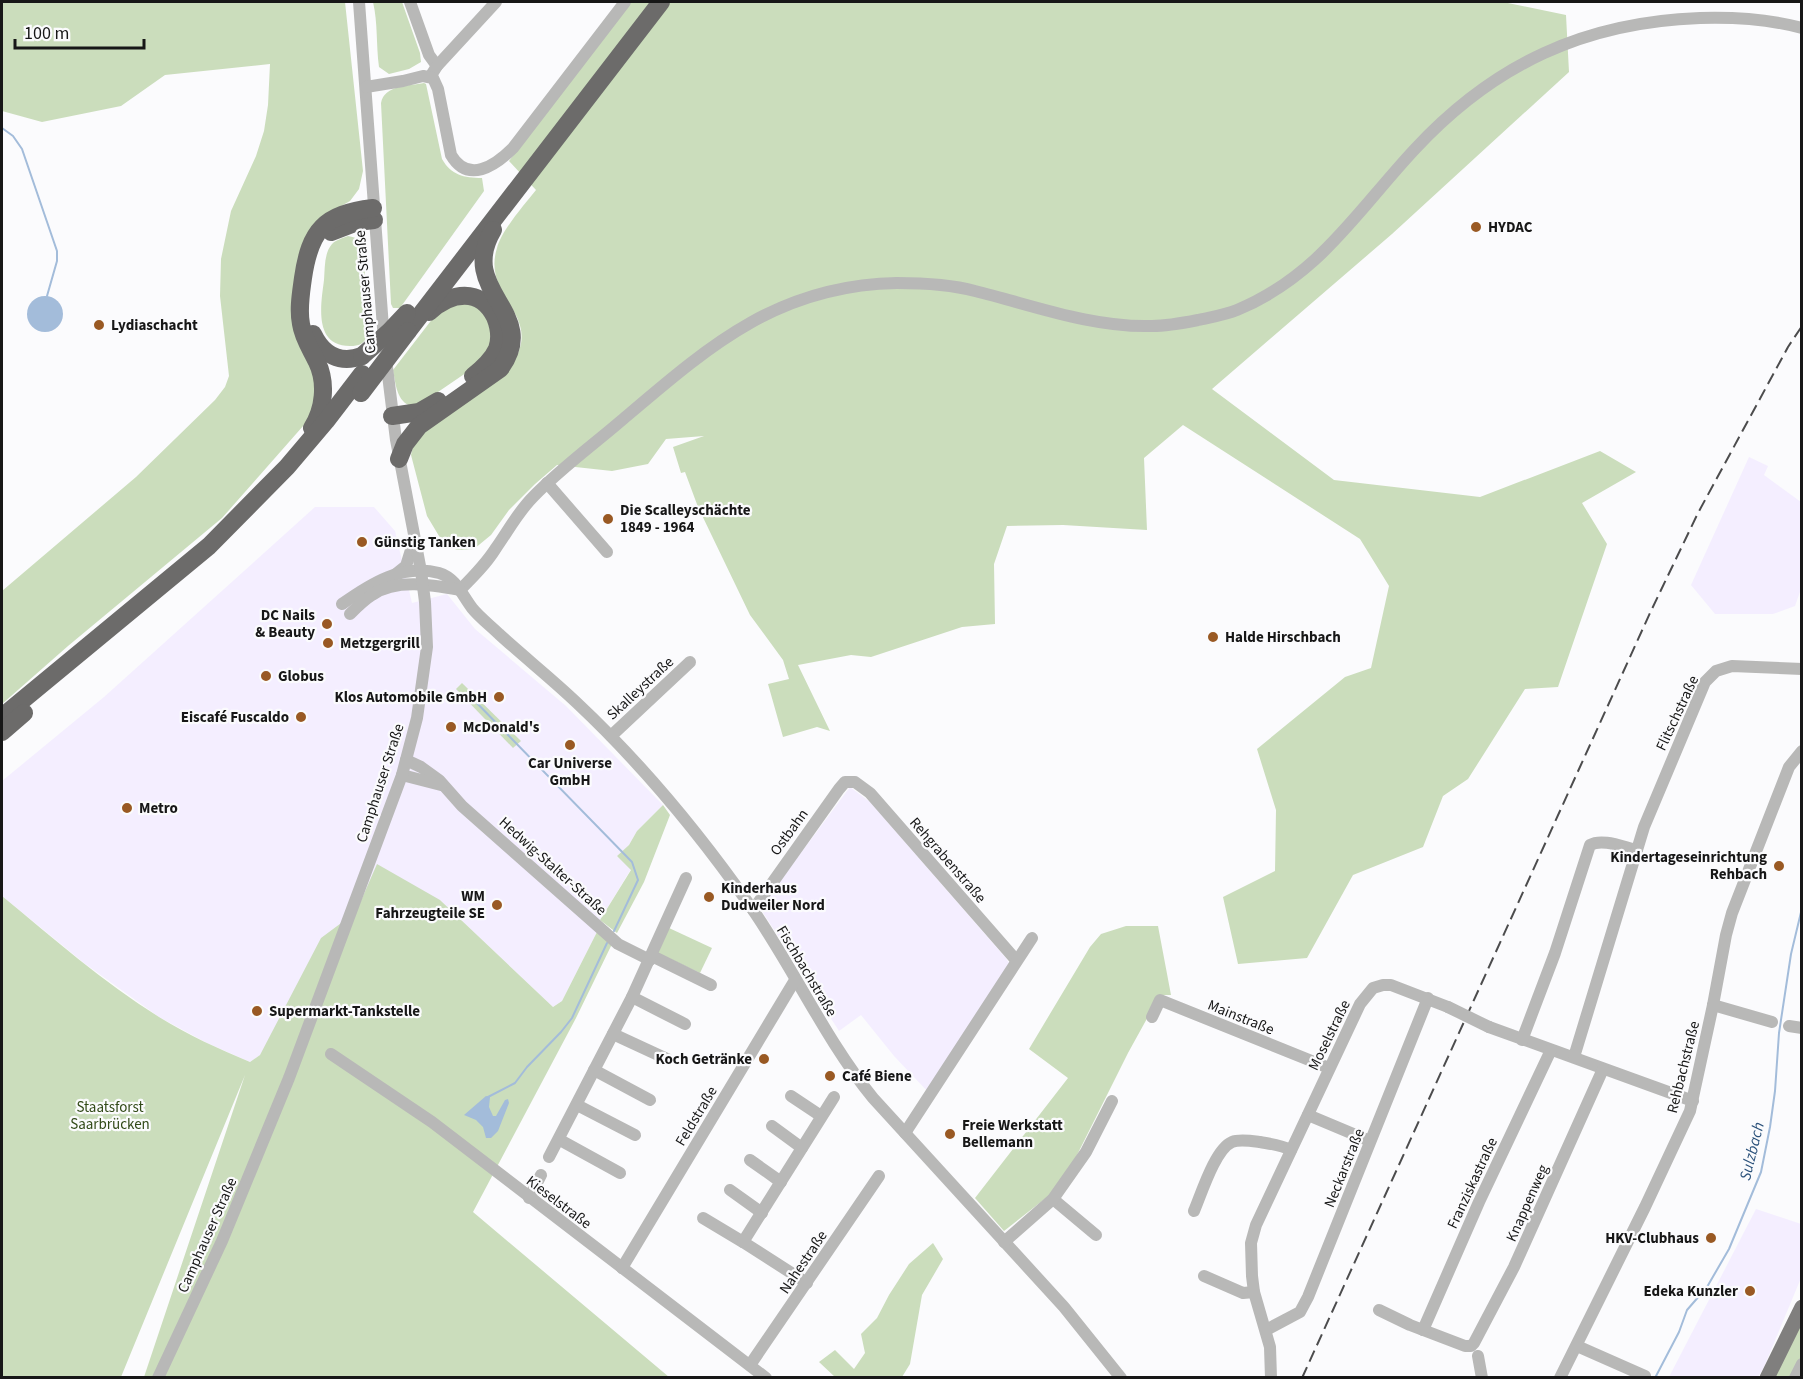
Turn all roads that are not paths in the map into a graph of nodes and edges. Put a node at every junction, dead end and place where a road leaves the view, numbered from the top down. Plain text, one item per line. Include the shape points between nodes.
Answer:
1 (359, 2) edge
2 (410, 2) edge
3 (496, 2) edge
4 (625, 2) edge
5 (647, 2) edge
6 (661, 2) edge
7 (1802, 28) edge
8 (433, 71) junction
9 (366, 87) junction
10 (514, 194) junction
11 (373, 214) junction
12 (410, 316) junction
13 (362, 365) junction
14 (393, 420) junction
15 (419, 426) junction
16 (399, 459) junction
17 (287, 466) junction
18 (547, 483) junction
19 (415, 536) junction
20 (607, 552) dead end
21 (421, 571) junction
22 (393, 575) junction
23 (423, 585) junction
24 (460, 590) junction
25 (690, 662) dead end
26 (1802, 669) edge
27 (2, 717) edge
28 (2, 732) edge
29 (611, 736) junction
30 (1802, 751) edge
31 (406, 760) junction
32 (402, 775) junction
33 (855, 782) joint
34 (442, 786) junction
35 (1637, 850) junction
36 (686, 878) dead end
37 (753, 910) junction
38 (1032, 938) dead end
39 (651, 958) junction
40 (1016, 960) junction
41 (795, 980) junction
42 (711, 985) dead end
43 (632, 997) junction
44 (1428, 998) junction
45 (1713, 1005) junction
46 (1152, 1017) dead end
47 (1772, 1022) dead end
48 (685, 1024) dead end
49 (613, 1034) junction
50 (1522, 1040) junction
51 (1551, 1050) junction
52 (332, 1054) dead end
53 (1574, 1057) junction
54 (667, 1059) dead end
55 (1329, 1068) junction
56 (1603, 1069) junction
57 (594, 1070) junction
58 (791, 1096) dead end
59 (834, 1097) dead end
60 (650, 1100) dead end
61 (1112, 1101) dead end
62 (1693, 1101) junction
63 (577, 1105) junction
64 (1308, 1115) junction
65 (821, 1116) junction
66 (772, 1126) dead end
67 (905, 1133) junction
68 (635, 1135) dead end
69 (560, 1140) junction
70 (1370, 1141) junction
71 (802, 1148) junction
72 (1291, 1150) junction
73 (549, 1157) dead end
74 (750, 1160) dead end
75 (620, 1173) dead end
76 (541, 1175) dead end
77 (879, 1176) dead end
78 (781, 1182) junction
79 (730, 1190) dead end
80 (529, 1198) junction
81 (1053, 1199) junction
82 (1194, 1211) dead end
83 (762, 1213) junction
84 (703, 1218) dead end
85 (1096, 1235) dead end
86 (743, 1242) junction
87 (1004, 1242) junction
88 (622, 1268) junction
89 (1204, 1276) dead end
90 (807, 1283) junction
91 (1254, 1292) junction
92 (1802, 1307) edge
93 (1379, 1310) dead end
94 (1266, 1330) junction
95 (1423, 1330) junction
96 (1577, 1346) junction
97 (1475, 1351) junction
98 (1802, 1364) edge
99 (750, 1365) junction
100 (1645, 1376) edge
101 (158, 1377) edge
102 (766, 1377) edge
103 (1121, 1377) edge
104 (1271, 1377) edge
105 (1482, 1377) edge
106 (1560, 1377) edge
107 (1767, 1377) edge
108 (1795, 1377) edge

1 - 9 street, Camphauser Straße
2 - 8 street
3 - 8 street
4 - 8 street via 513,148 486,168 468,170 455,162
5 - 12 highway
6 - 10 highway
7 - 18 street via 1735,18 1663,19 1612,28 1569,41 1538,56 1508,71 1453,113 1417,147 1326,251 1294,278 1264,299 1230,313 1174,324 1129,325 1098,322 955,285 886,283 812,295 769,312 720,340
8 - 9 street
9 - 11 street, Camphauser Straße
10 - 12 highway
10 - 15 highway via 489,237 483,264 488,284 511,329 507,359 500,369
11 - 13 highway via 325,238 315,257 309,321 322,350
11 - 14 street, Camphauser Straße
11 - 17 highway via 352,210 332,220 319,230 306,256 300,322 321,372 322,402 317,420
12 - 13 highway, bridge via 371,350
12 - 14 highway via 442,301 469,296 488,307 500,340 491,359 470,379 429,407
12 - 28 highway, bridge via 361,393 257,516
13 - 17 highway via 326,421
14 - 15 highway via 400,428
14 - 16 street, Camphauser Straße
15 - 16 highway
16 - 19 street, Camphauser Straße
17 - 27 highway via 209,546
18 - 20 street
18 - 24 street via 521,510 485,564
19 - 21 street, Camphauser Straße
19 - 22 street, Fischbachstraße via 406,566
21 - 22 street, Fischbachstraße
21 - 23 street, Camphauser Straße
21 - 24 street, Fischbachstraße via 447,576
22 - 23 street, Fischbachstraße via 369,585 346,609 379,591
23 - 24 street, Fischbachstraße
23 - 31 street, Camphauser Straße via 427,647 417,718
24 - 29 street, Fischbachstraße via 481,617
25 - 29 street, Skalleystraße
26 - 35 street, Flitschstraße via 1732,666 1710,676 1652,805
29 - 37 street, Fischbachstraße via 667,796
30 - 45 street, Rehbachstraße via 1789,767 1732,913
31 - 32 street, Camphauser Straße
31 - 34 street, Hedwig-Stalter-Straße via 439,780
32 - 34 street, Hedwig-Stalter-Straße
32 - 101 street, Camphauser Straße via 279,1102 222,1241
33 - 37 street, Ostbahn via 845,782 839,789
33 - 40 street, Rehgrabenstraße via 870,793
34 - 39 street, Hedwig-Stalter-Straße via 618,944
35 - 50 street via 1602,842 1590,845
35 - 53 street, Flitschstraße
36 - 39 street
37 - 41 street, Fischbachstraße
38 - 40 street
39 - 42 street, Hedwig-Stalter-Straße
39 - 43 street
40 - 67 street
41 - 67 street, Fischbachstraße via 851,1071
41 - 88 street, Feldstraße
43 - 48 street
43 - 49 street
44 - 50 street, bridge
44 - 55 street, Moselstraße via 1391,985 1373,988 1360,1004
44 - 70 street, Neckarstraße
45 - 47 street
45 - 62 street, Rehbachstraße
46 - 55 street, Mainstraße via 1160,1000
49 - 54 street
49 - 57 street
50 - 51 street
51 - 53 street
51 - 95 street, Franziskastraße
52 - 80 street, Kieselstraße via 432,1122
53 - 56 street
55 - 64 street, Moselstraße
56 - 62 street
56 - 97 street, Knappenweg
57 - 60 street
57 - 63 street
58 - 65 street
59 - 65 street
61 - 81 street via 1086,1152
62 - 96 street, Rehbachstraße
63 - 68 street
63 - 69 street
64 - 70 street
64 - 72 street, Moselstraße
65 - 71 street
66 - 71 street
67 - 87 street, Fischbachstraße
69 - 73 street
69 - 75 street
70 - 94 street, Neckarstraße via 1300,1312
71 - 78 street
72 - 82 street via 1254,1141 1231,1142 1214,1166
72 - 91 street, Moselstraße via 1264,1205 1251,1243
74 - 78 street
76 - 80 street
77 - 90 street, Nahestraße
78 - 83 street
79 - 83 street
80 - 88 street, Kieselstraße
81 - 85 street
81 - 87 street
83 - 86 street
84 - 86 street
86 - 90 street
87 - 103 street, Fischbachstraße
88 - 99 street, Kieselstraße
89 - 91 street via 1243,1293
90 - 99 street, Nahestraße
91 - 94 street, Moselstraße
92 - 107 main road
93 - 95 street
94 - 104 street, Moselstraße
95 - 97 street
96 - 100 street
96 - 106 street, Rehbachstraße
97 - 105 street
98 - 108 street
99 - 102 street, Kieselstraße

